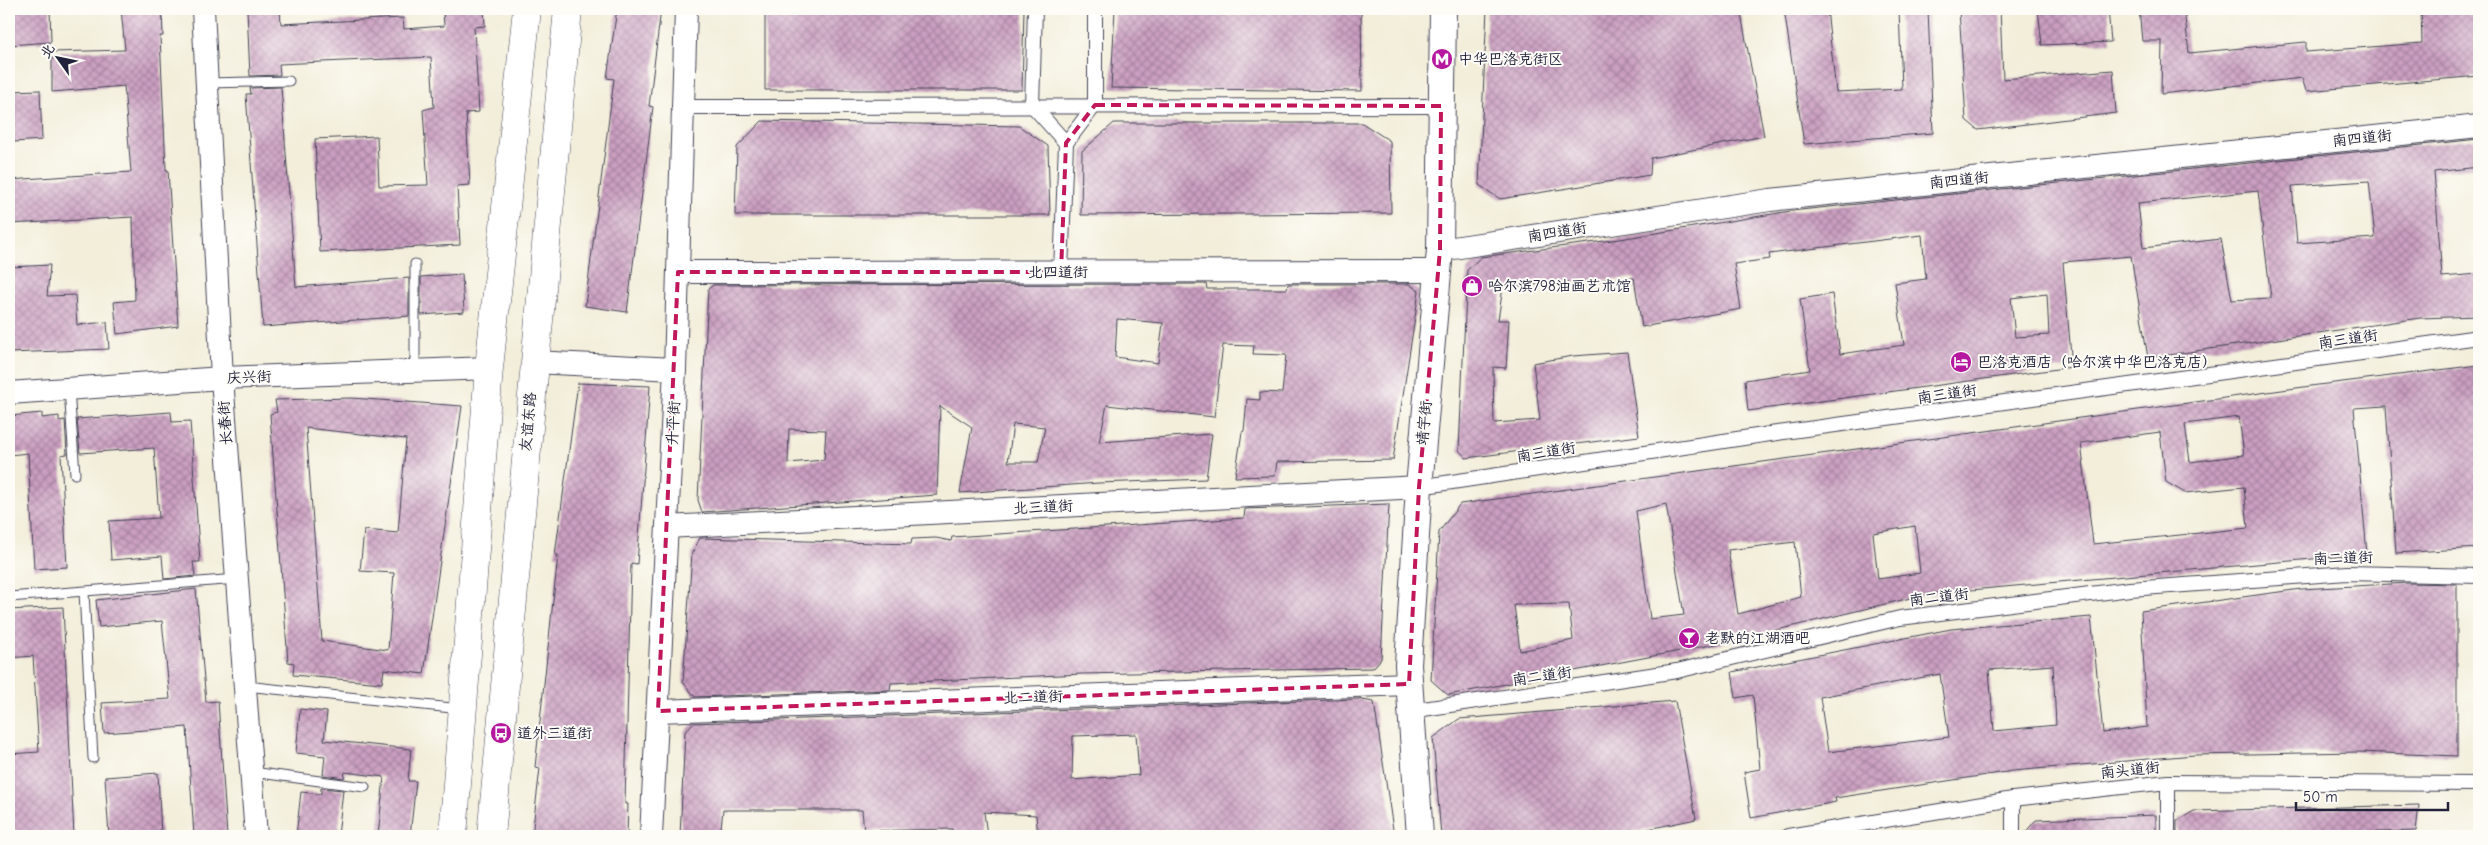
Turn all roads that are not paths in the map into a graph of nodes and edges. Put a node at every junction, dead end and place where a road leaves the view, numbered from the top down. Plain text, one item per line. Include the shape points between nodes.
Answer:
1 (203, 9) edge
2 (527, 9) edge
3 (568, 9) edge
4 (686, 9) edge
5 (1035, 9) edge
6 (1095, 9) edge
7 (1443, 9) edge
8 (289, 81) dead end
9 (207, 83) junction
10 (1032, 105) junction
11 (1095, 105) junction
12 (1443, 106) junction
13 (683, 107) junction
14 (2479, 126) edge
15 (1066, 143) junction
16 (1439, 261) junction
17 (415, 264) dead end
18 (678, 272) junction
19 (1061, 272) junction
20 (2479, 337) edge
21 (533, 362) junction
22 (489, 368) junction
23 (675, 369) junction
24 (415, 371) junction
25 (222, 378) junction
26 (70, 389) junction
27 (9, 394) edge
28 (76, 474) dead end
29 (1419, 487) junction
30 (667, 527) junction
31 (2479, 576) edge
32 (237, 580) junction
33 (84, 592) junction
34 (9, 598) edge
35 (1409, 684) junction
36 (245, 686) junction
37 (463, 709) junction
38 (658, 711) junction
39 (1410, 711) junction
40 (93, 758) dead end
41 (251, 772) junction
42 (2168, 782) junction
43 (2479, 784) edge
44 (366, 787) dead end
45 (2013, 799) junction
46 (256, 836) edge
47 (453, 836) edge
48 (491, 836) edge
49 (651, 836) edge
50 (1420, 836) edge
51 (1788, 836) edge
52 (2013, 836) edge
53 (2168, 836) edge

1 - 9 street, 长春街
2 - 22 highway
3 - 21 highway, 友谊东路
4 - 13 street, 升平街
5 - 10 street
6 - 11 street
7 - 12 main road, 靖宇街
8 - 9 lane
9 - 25 street, 长春街
10 - 11 street
10 - 13 street
10 - 15 street
11 - 12 street
11 - 15 street
12 - 16 main road, 靖宇街
13 - 18 street, 升平街
14 - 16 street, 南四道街 via 1770,200
15 - 19 street
16 - 19 street, 北四道街
16 - 29 main road, 靖宇街
17 - 24 lane
18 - 19 street, 北四道街
18 - 23 street, 升平街
20 - 29 street, 南三道街 via 1770,434
21 - 23 street
21 - 48 highway, 友谊东路
22 - 24 street, 庆兴街
22 - 37 highway
23 - 30 street, 升平街
24 - 25 street, 庆兴街
25 - 26 street, 庆兴街
25 - 32 street, 长春街
26 - 27 street, 庆兴街
26 - 28 lane
29 - 30 street, 北三道街
29 - 35 main road, 靖宇街
30 - 38 street, 升平街
31 - 39 street, 南二道街 via 2347,573 2130,590 1900,618 1676,671
32 - 33 lane
32 - 36 street, 长春街
33 - 34 lane
33 - 40 lane
35 - 38 street, 北二道街
35 - 39 main road, 靖宇街
36 - 37 lane
36 - 41 street, 长春街
37 - 47 highway
38 - 49 street, 升平街
39 - 50 main road, 靖宇街
41 - 44 lane
41 - 46 street, 长春街
42 - 43 street, 南头道街
42 - 45 street, 南头道街
42 - 53 street
45 - 51 street, 南头道街
45 - 52 street

